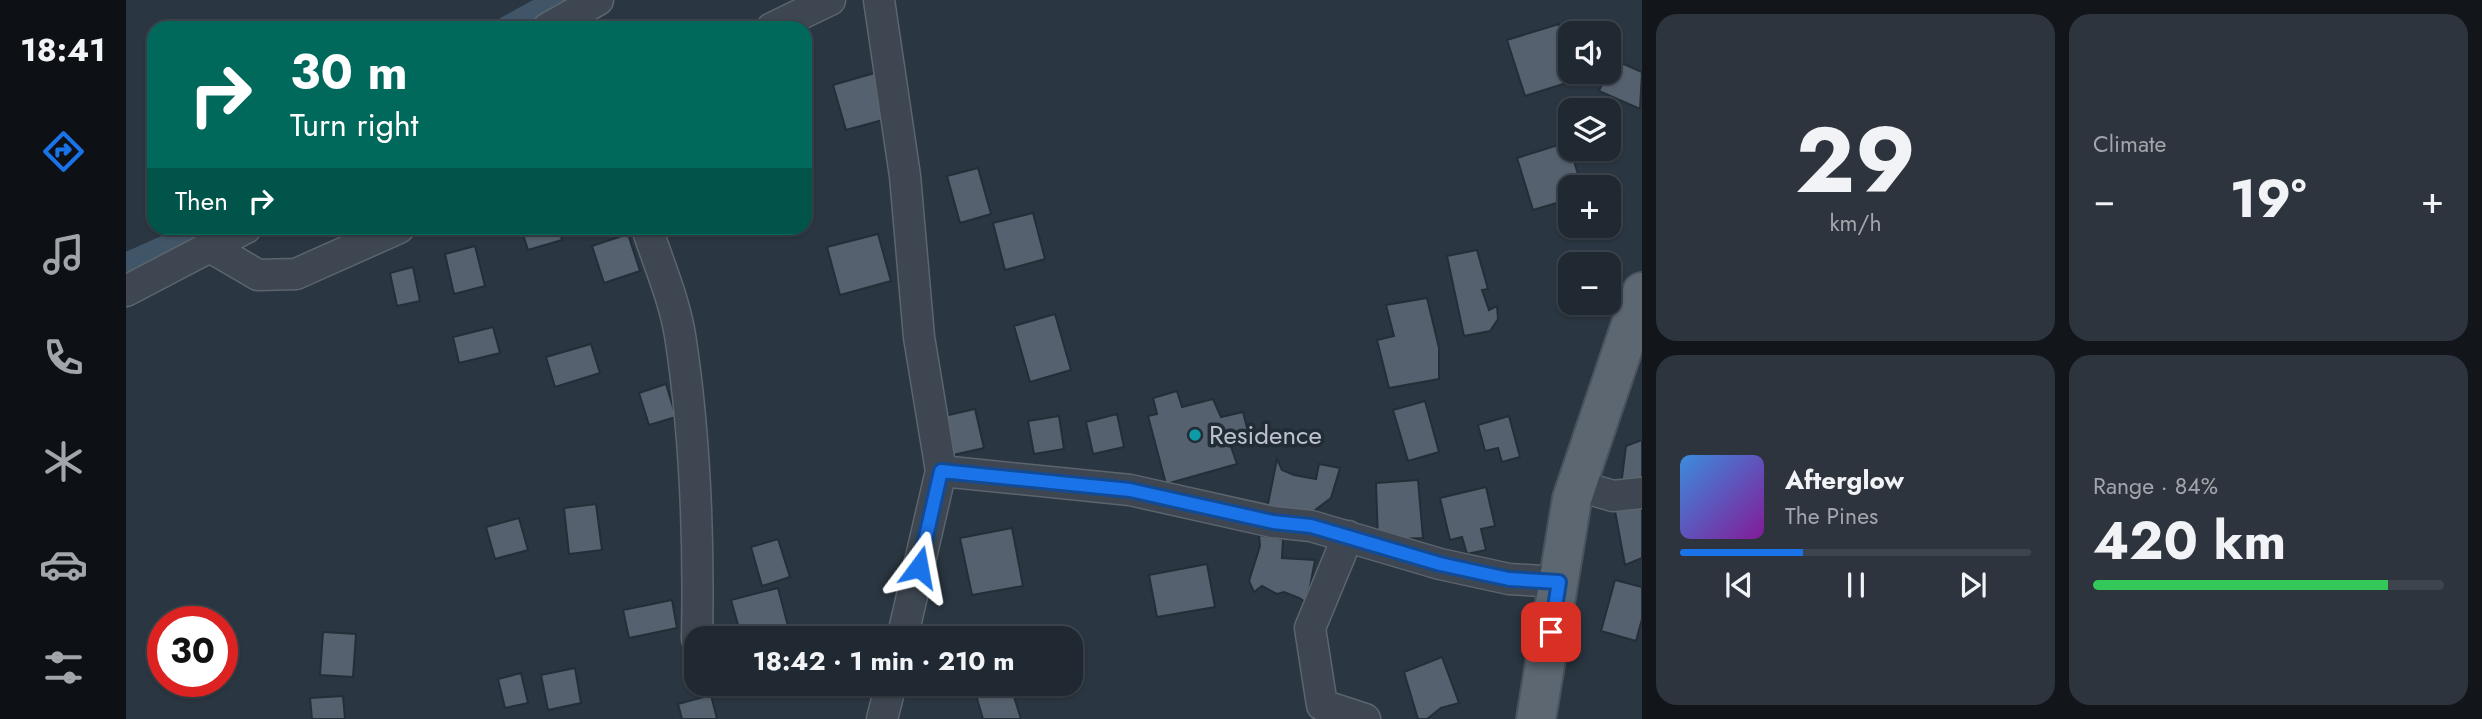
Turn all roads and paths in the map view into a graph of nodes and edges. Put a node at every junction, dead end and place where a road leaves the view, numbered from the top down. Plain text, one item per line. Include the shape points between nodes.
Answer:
1 (830, 0) edge
2 (879, 0) edge
3 (589, 8) edge
4 (562, 21) edge
5 (786, 21) edge
6 (233, 235) edge
7 (383, 235) edge
8 (649, 235) edge
9 (210, 247) junction
10 (126, 291) edge
11 (1642, 292) edge
12 (941, 471) junction
13 (1576, 485) junction
14 (1642, 493) edge
15 (1348, 536) junction
16 (1559, 582) junction
17 (696, 626) edge
18 (905, 626) edge
19 (888, 696) edge
20 (882, 719) edge
21 (1365, 719) edge
22 (1536, 719) edge

1 - 5 street
2 - 12 street via 905,176 919,337
3 - 4 street
6 - 9 street
7 - 9 street via 296,274 258,275
8 - 17 street via 680,332 694,489
9 - 10 street
11 - 13 main road
12 - 15 street via 1130,490
12 - 18 street
13 - 14 street via 1614,496
13 - 16 main road
15 - 16 street via 1440,564 1509,579
15 - 21 street via 1310,628 1322,705
16 - 22 main road
19 - 20 street

